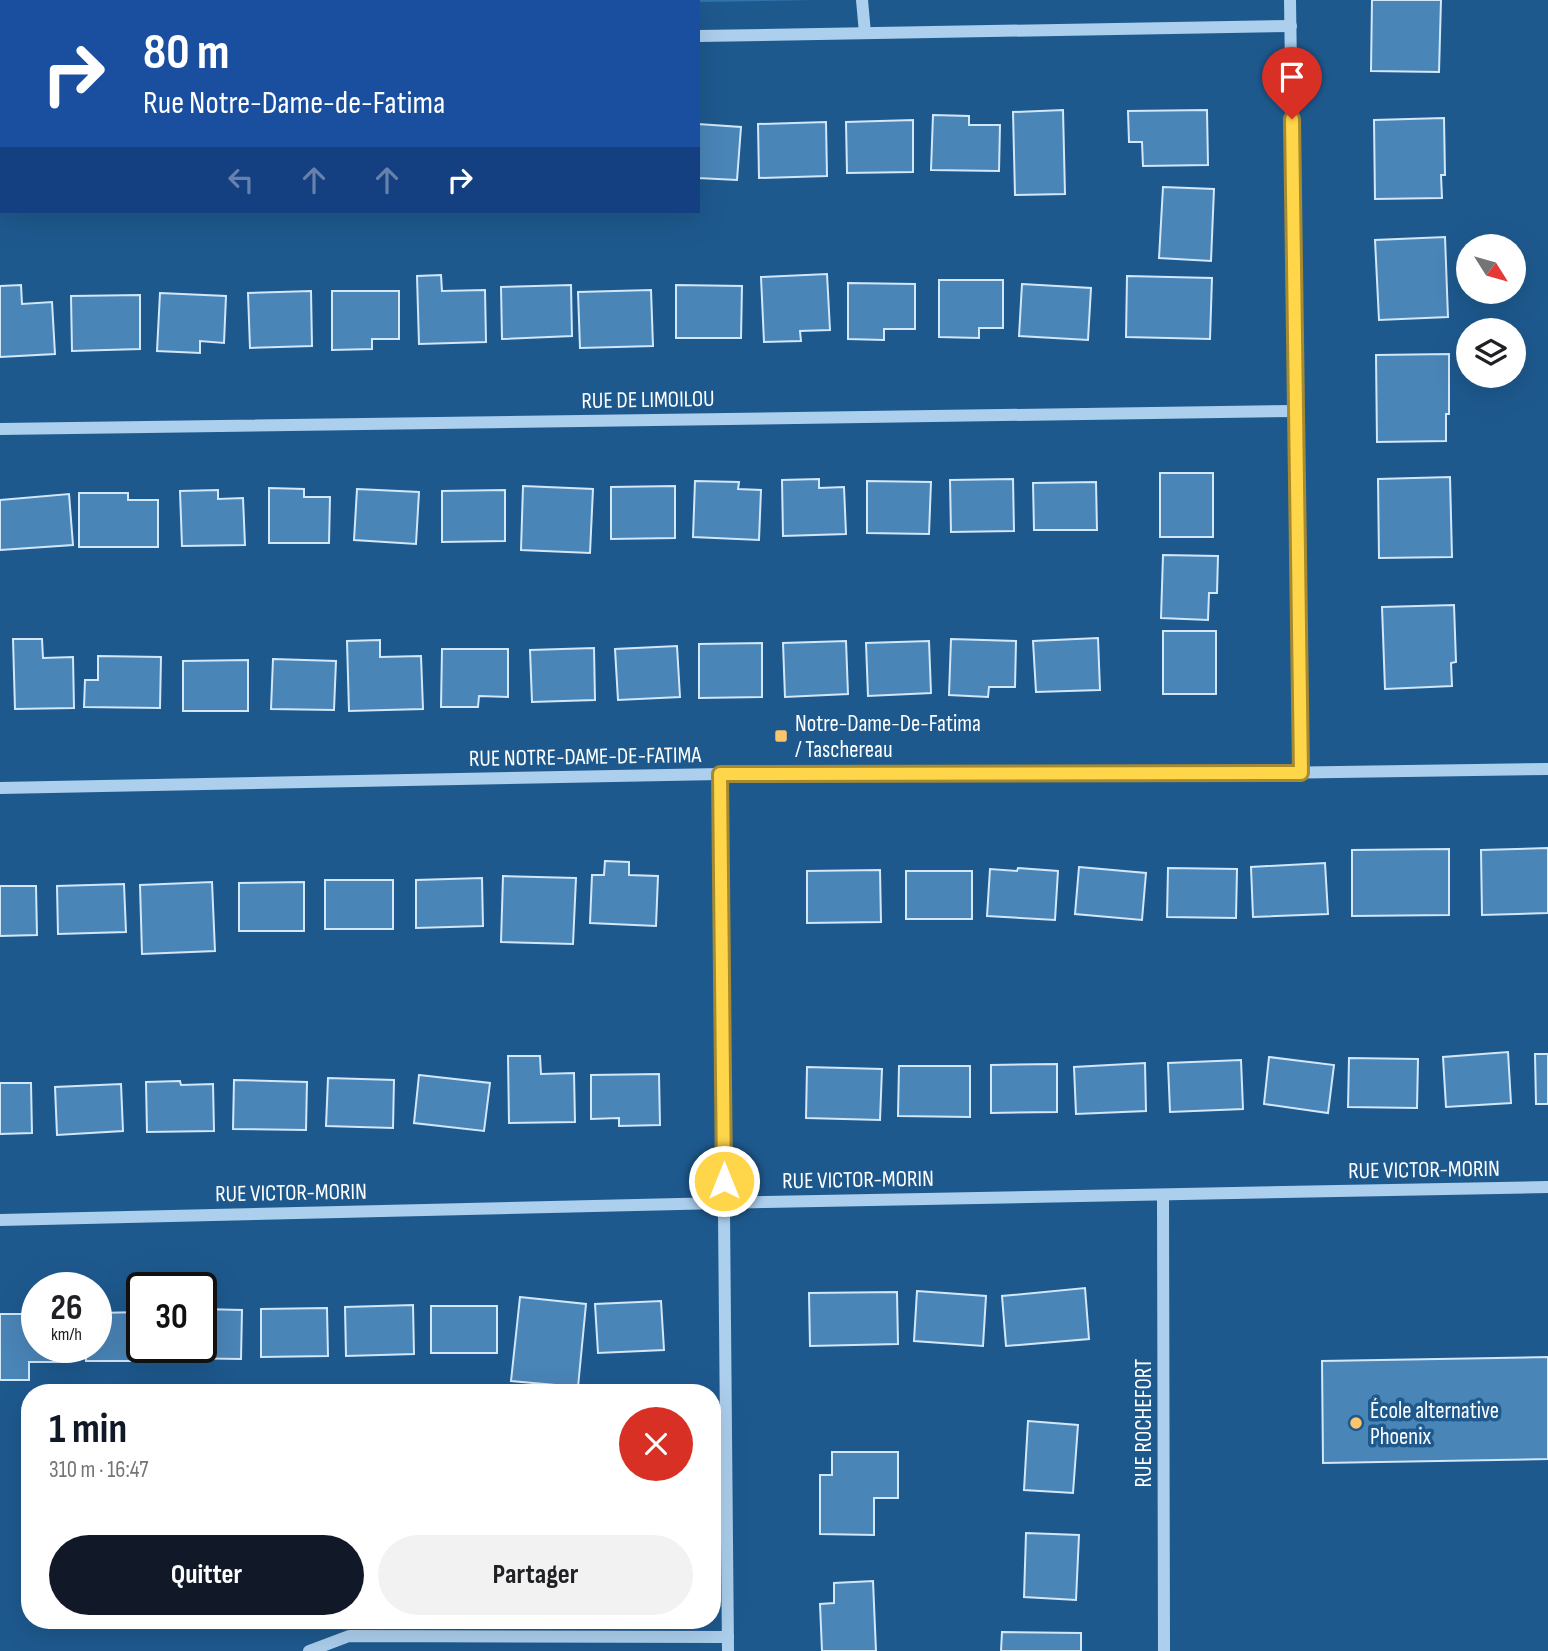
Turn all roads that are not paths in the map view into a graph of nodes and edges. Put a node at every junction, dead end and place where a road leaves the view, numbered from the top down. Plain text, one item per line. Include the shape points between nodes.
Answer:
1 (862, 0) edge
2 (1290, 0) edge
3 (1291, 26) junction
4 (864, 33) junction
5 (700, 36) edge
6 (1296, 411) junction
7 (0, 429) edge
8 (1548, 769) edge
9 (1301, 773) junction
10 (720, 774) junction
11 (0, 788) edge
12 (1548, 1187) edge
13 (1163, 1195) junction
14 (724, 1203) junction
15 (0, 1220) edge
16 (728, 1637) junction
17 (309, 1651) edge
18 (728, 1651) edge
19 (1164, 1651) edge

1 - 4 street
2 - 3 street
3 - 4 street
3 - 6 street
4 - 5 street
6 - 7 street, RUE DE LIMOILOU
6 - 9 street
8 - 9 street, RUE NOTRE-DAME-DE-FATIMA
9 - 10 street, RUE NOTRE-DAME-DE-FATIMA
10 - 11 street, RUE NOTRE-DAME-DE-FATIMA
10 - 14 street
12 - 13 street, RUE VICTOR-MORIN
13 - 14 street, RUE VICTOR-MORIN
13 - 19 street, RUE ROCHEFORT
14 - 15 street, RUE VICTOR-MORIN
14 - 16 street
16 - 17 street via 348,1636
16 - 18 street

